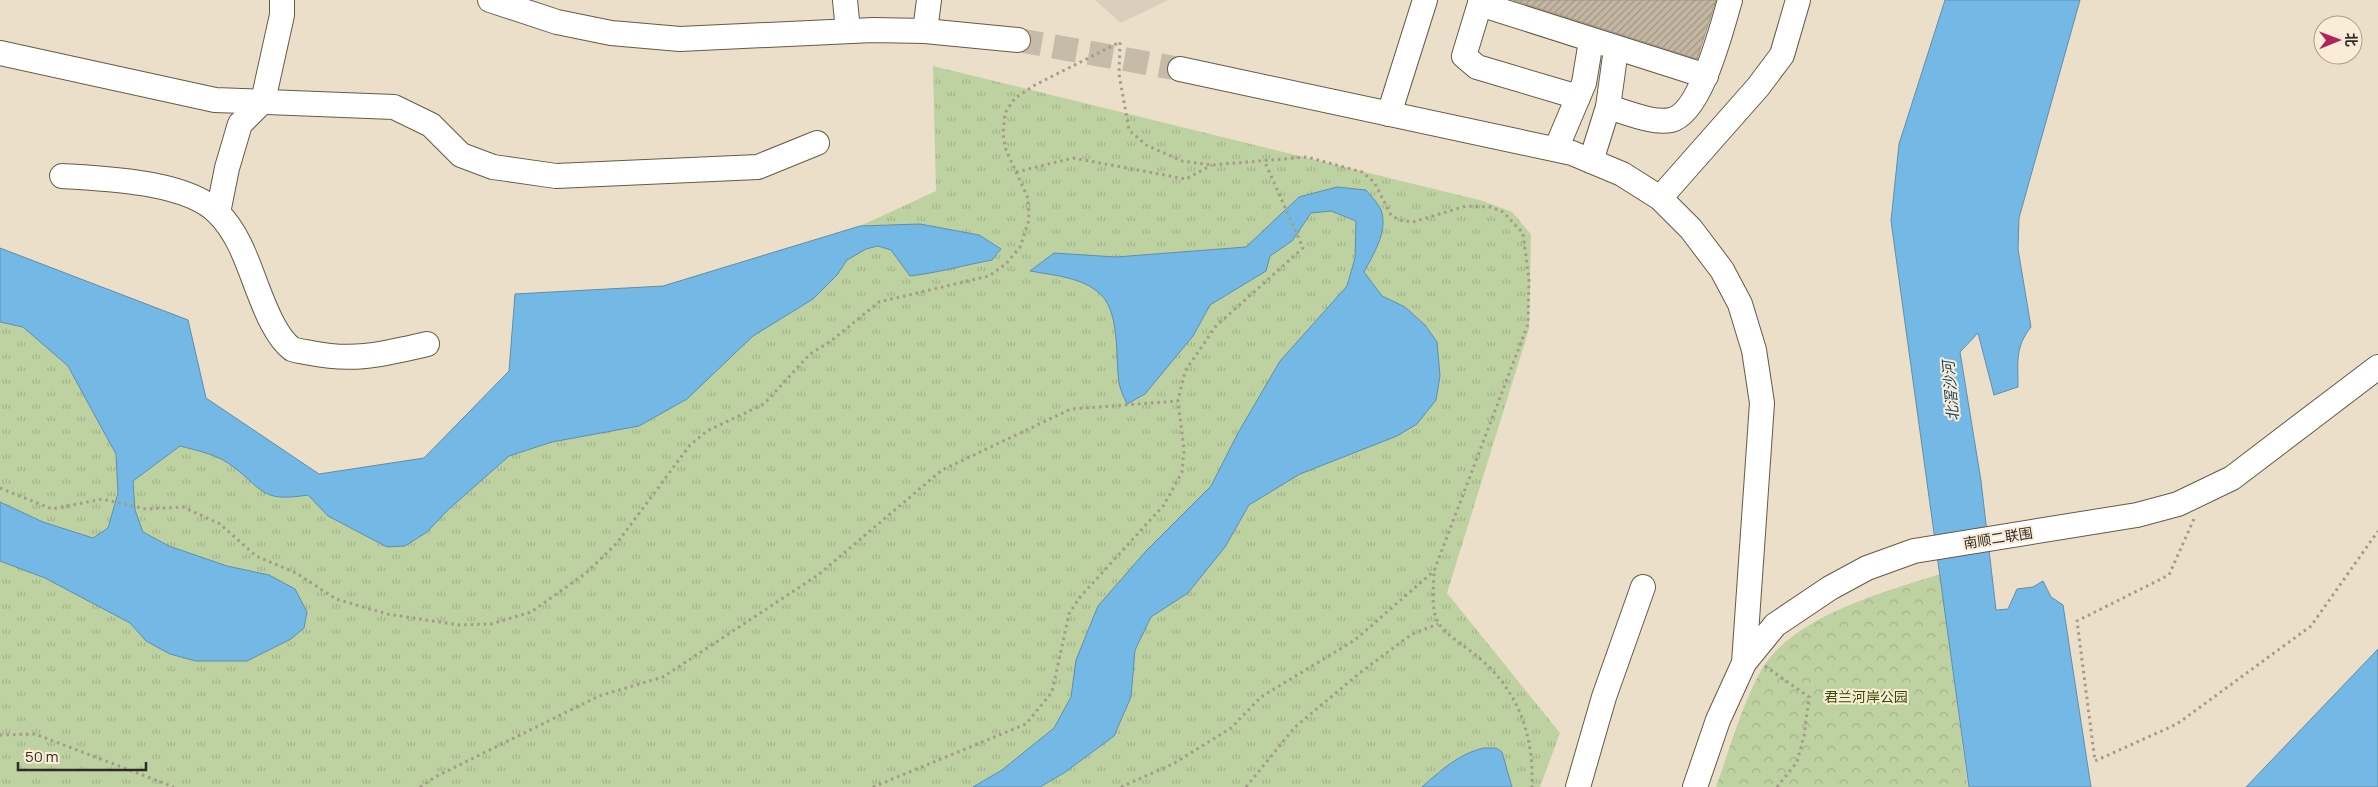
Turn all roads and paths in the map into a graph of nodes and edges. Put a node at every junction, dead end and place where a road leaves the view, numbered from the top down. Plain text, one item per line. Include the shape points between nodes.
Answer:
1 (282, 0) edge
2 (490, 0) edge
3 (845, 0) edge
4 (929, 0) edge
5 (1425, 0) edge
6 (1730, 0) edge
7 (1798, 0) edge
8 (1481, 2) edge
9 (848, 31) junction
10 (925, 31) junction
11 (1018, 40) tunnel mouth
12 (1591, 41) junction
13 (1616, 48) junction
14 (0, 53) edge
15 (1180, 69) tunnel mouth
16 (1706, 76) junction
17 (1578, 98) junction
18 (263, 101) junction
19 (1608, 107) junction
20 (1389, 114) junction
21 (818, 143) dead end
22 (1556, 149) junction
23 (1264, 160) junction
24 (1591, 161) junction
25 (1212, 165) junction
26 (1016, 172) junction
27 (62, 176) dead end
28 (1660, 198) junction
29 (218, 214) junction
30 (427, 344) dead end
31 (2378, 367) edge
32 (1178, 401) junction
33 (0, 488) edge
34 (2205, 492) junction
35 (2378, 531) edge
36 (1434, 571) junction
37 (1642, 587) dead end
38 (1438, 624) junction
39 (1747, 659) junction
40 (0, 735) edge
41 (174, 787) edge
42 (420, 787) edge
43 (873, 787) edge
44 (1121, 787) edge
45 (1246, 787) edge
46 (1532, 787) edge
47 (1578, 787) edge
48 (1695, 787) edge
49 (1777, 787) edge

1 - 18 street via 282,15
2 - 9 street via 557,22 680,40
3 - 9 street
4 - 10 street
5 - 20 street
6 - 16 street
7 - 28 street via 1782,55 1758,87
8 - 12 street
8 - 17 street via 1464,56 1477,67
9 - 10 street
10 - 11 street
12 - 13 street
12 - 17 street via 1584,83
13 - 16 street
13 - 19 street
14 - 18 street via 214,100
15 - 20 street
16 - 19 street via 1685,114 1672,120 1661,121
17 - 22 street
18 - 21 street via 394,107 431,124 461,155 493,167 556,176 758,167
18 - 29 street via 240,124
19 - 24 street
20 - 22 street
22 - 24 street
23 - 25 path
23 - 32 path via 1302,248 1216,326 1185,371
23 - 36 path via 1307,157 1362,172 1374,182 1391,215 1399,220 1413,222 1466,206 1491,207 1503,212 1523,233 1529,280 1528,324
24 - 28 street via 1622,174
25 - 26 path via 1186,179 1073,158
25 - 26 path via 1182,161 1146,145 1129,130 1120,74 1120,42 1015,98 1006,113 1003,134
26 - 33 path via 1028,198 1029,220 1020,247 1006,264 988,276 879,302 810,354 764,404 707,432 690,445 617,543 586,573 531,612 491,624 459,625 387,614 336,600 296,573 256,556 220,524 183,507 146,509 102,499 52,509
27 - 29 street via 115,179 166,188 199,200
28 - 39 street via 1692,229 1722,270 1740,304 1754,350 1762,403
29 - 30 street via 245,252 272,324 293,349 339,358 381,355
31 - 34 street, 南顺二联围 via 2240,473
32 - 42 path via 1071,409 942,470 818,575 663,677 599,696
32 - 43 path via 1184,449 1182,472 1164,505 1080,597 1069,614 1052,692 1026,724
34 - 35 path via 2169,574 2077,621 2095,762 2177,724 2311,626
34 - 39 street, 南顺二联围 via 2178,504 2137,514 1914,552 1867,568 1830,588 1774,626
36 - 38 path via 1434,605
36 - 44 path via 1355,640 1261,697 1231,728 1173,764
37 - 47 street via 1604,697
38 - 45 path via 1412,634 1295,727
38 - 46 path via 1496,672 1517,702 1533,766
39 - 48 street, 南顺二联围 via 1718,720
39 - 49 path via 1809,697 1797,762
40 - 41 path via 34,734

